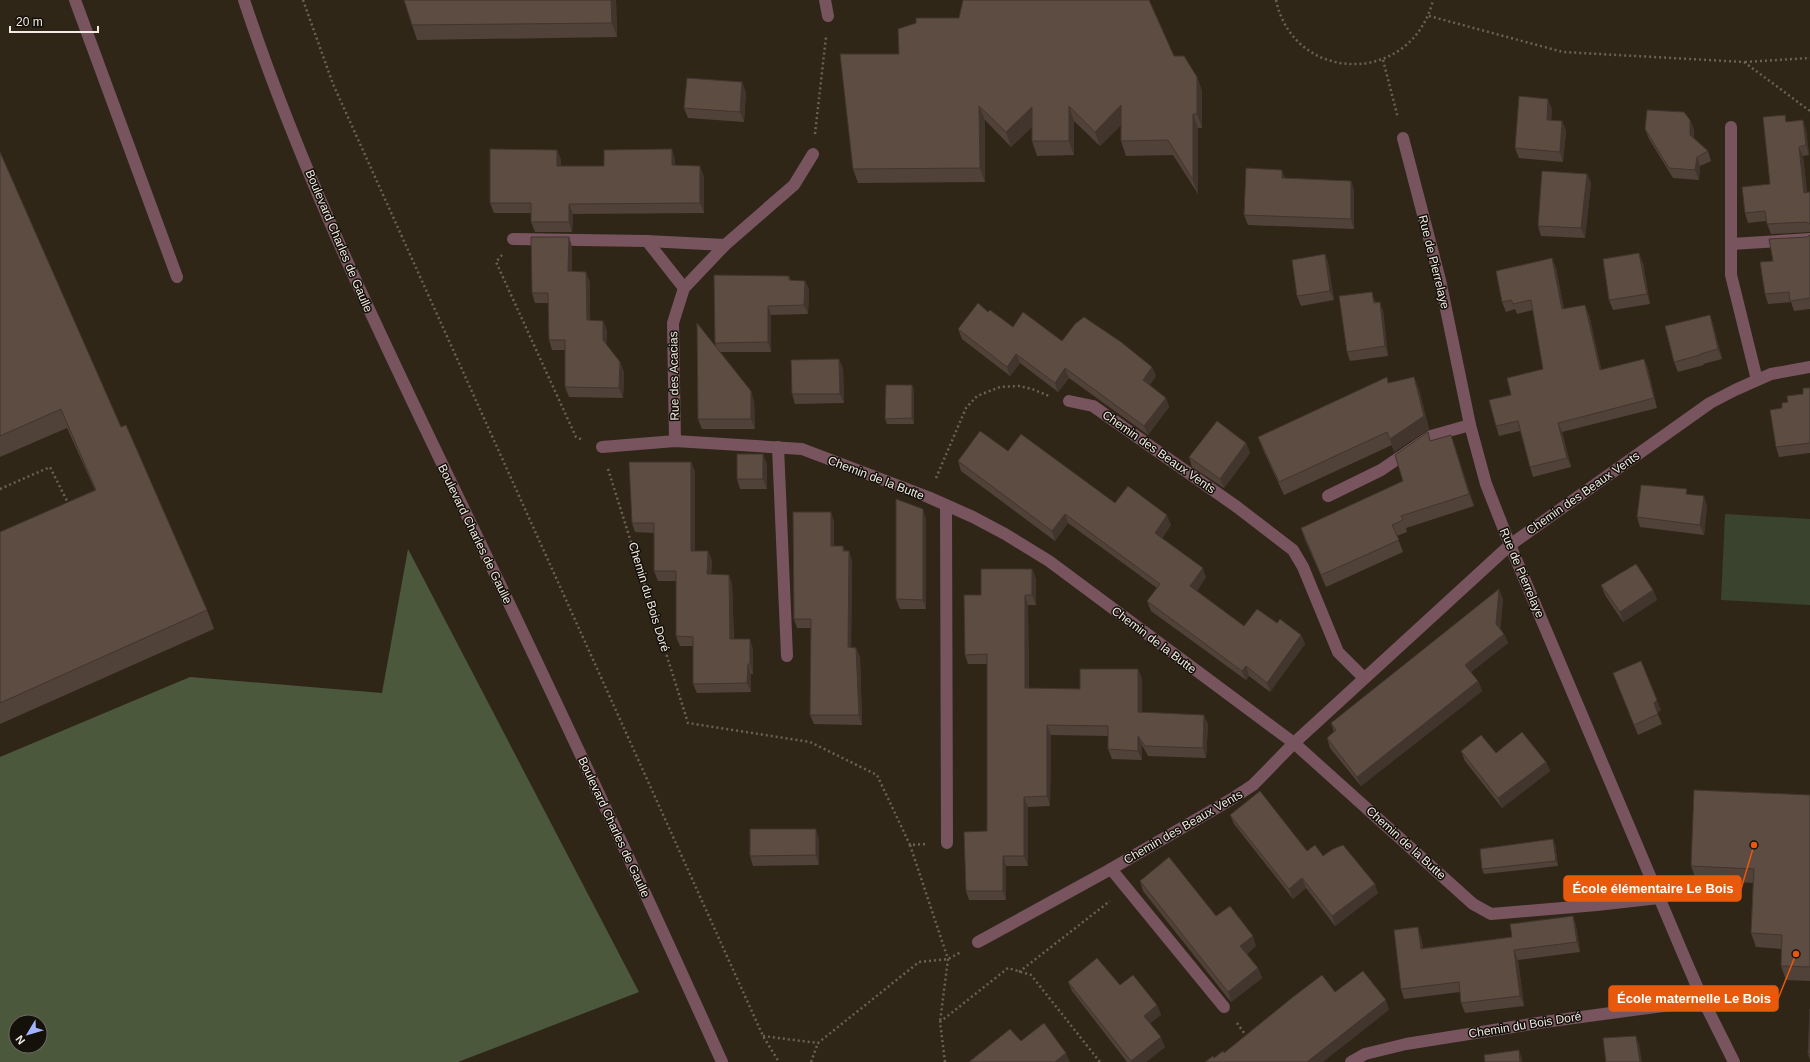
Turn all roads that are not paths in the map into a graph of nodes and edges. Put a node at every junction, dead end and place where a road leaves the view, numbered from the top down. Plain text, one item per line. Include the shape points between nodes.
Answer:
1 (75, 0) edge
2 (244, 0) edge
3 (825, 0) edge
4 (828, 16) road end
5 (1731, 127) dead end
6 (1403, 138) road end
7 (813, 154) road end
8 (513, 239) road end
9 (1810, 239) edge
10 (647, 241) junction
11 (1731, 244) junction
12 (725, 245) junction
13 (177, 277) dead end
14 (684, 288) junction
15 (1810, 367) edge
16 (1757, 380) junction
17 (1069, 401) road end
18 (1470, 425) junction
19 (675, 441) junction
20 (602, 447) road end
21 (778, 447) junction
22 (1328, 496) dead end
23 (946, 506) junction
24 (1510, 545) junction
25 (787, 656) dead end
26 (1364, 678) junction
27 (1294, 743) junction
28 (948, 843) road end
29 (1111, 869) junction
30 (1659, 898) junction
31 (978, 942) dead end
32 (1702, 998) junction
33 (1224, 1006) road end
34 (722, 1062) edge
35 (1351, 1062) edge
36 (1734, 1062) edge

1 - 13 street
2 - 34 street, Boulevard Charles de Gaulle via 317,194 384,343 591,776
3 - 4 street
5 - 11 street
6 - 18 street, Rue de Pierrelaye via 1440,280
7 - 12 street, Rue des Acacias via 794,185
8 - 10 street
9 - 11 street
10 - 12 street
10 - 14 street
11 - 16 street via 1732,275
12 - 14 street, Rue des Acacias
14 - 19 street, Rue des Acacias via 672,323
15 - 16 street, Chemin des Beaux Vents via 1772,374
16 - 24 street, Chemin des Beaux Vents via 1710,404
17 - 26 street, Chemin des Beaux Vents via 1093,406 1237,507 1293,550 1338,652
18 - 22 street via 1432,436 1381,470
18 - 24 street, Rue de Pierrelaye via 1486,484
19 - 20 street, Chemin de la Butte
19 - 21 street, Chemin de la Butte
21 - 23 street, Chemin de la Butte via 802,449
21 - 25 street
23 - 27 street, Chemin de la Butte via 1005,534 1049,561
23 - 28 street
24 - 26 street, Chemin des Beaux Vents
24 - 30 street, Rue de Pierrelaye
26 - 27 street, Chemin des Beaux Vents
27 - 29 street, Chemin des Beaux Vents via 1253,786
27 - 30 street, Chemin de la Butte via 1473,904 1491,914
29 - 31 street, Chemin des Beaux Vents
29 - 33 street
30 - 32 street, Rue de Pierrelaye
32 - 35 street, Chemin du Bois Doré via 1678,1004 1406,1044 1365,1054
32 - 36 street, Rue de Pierrelaye

